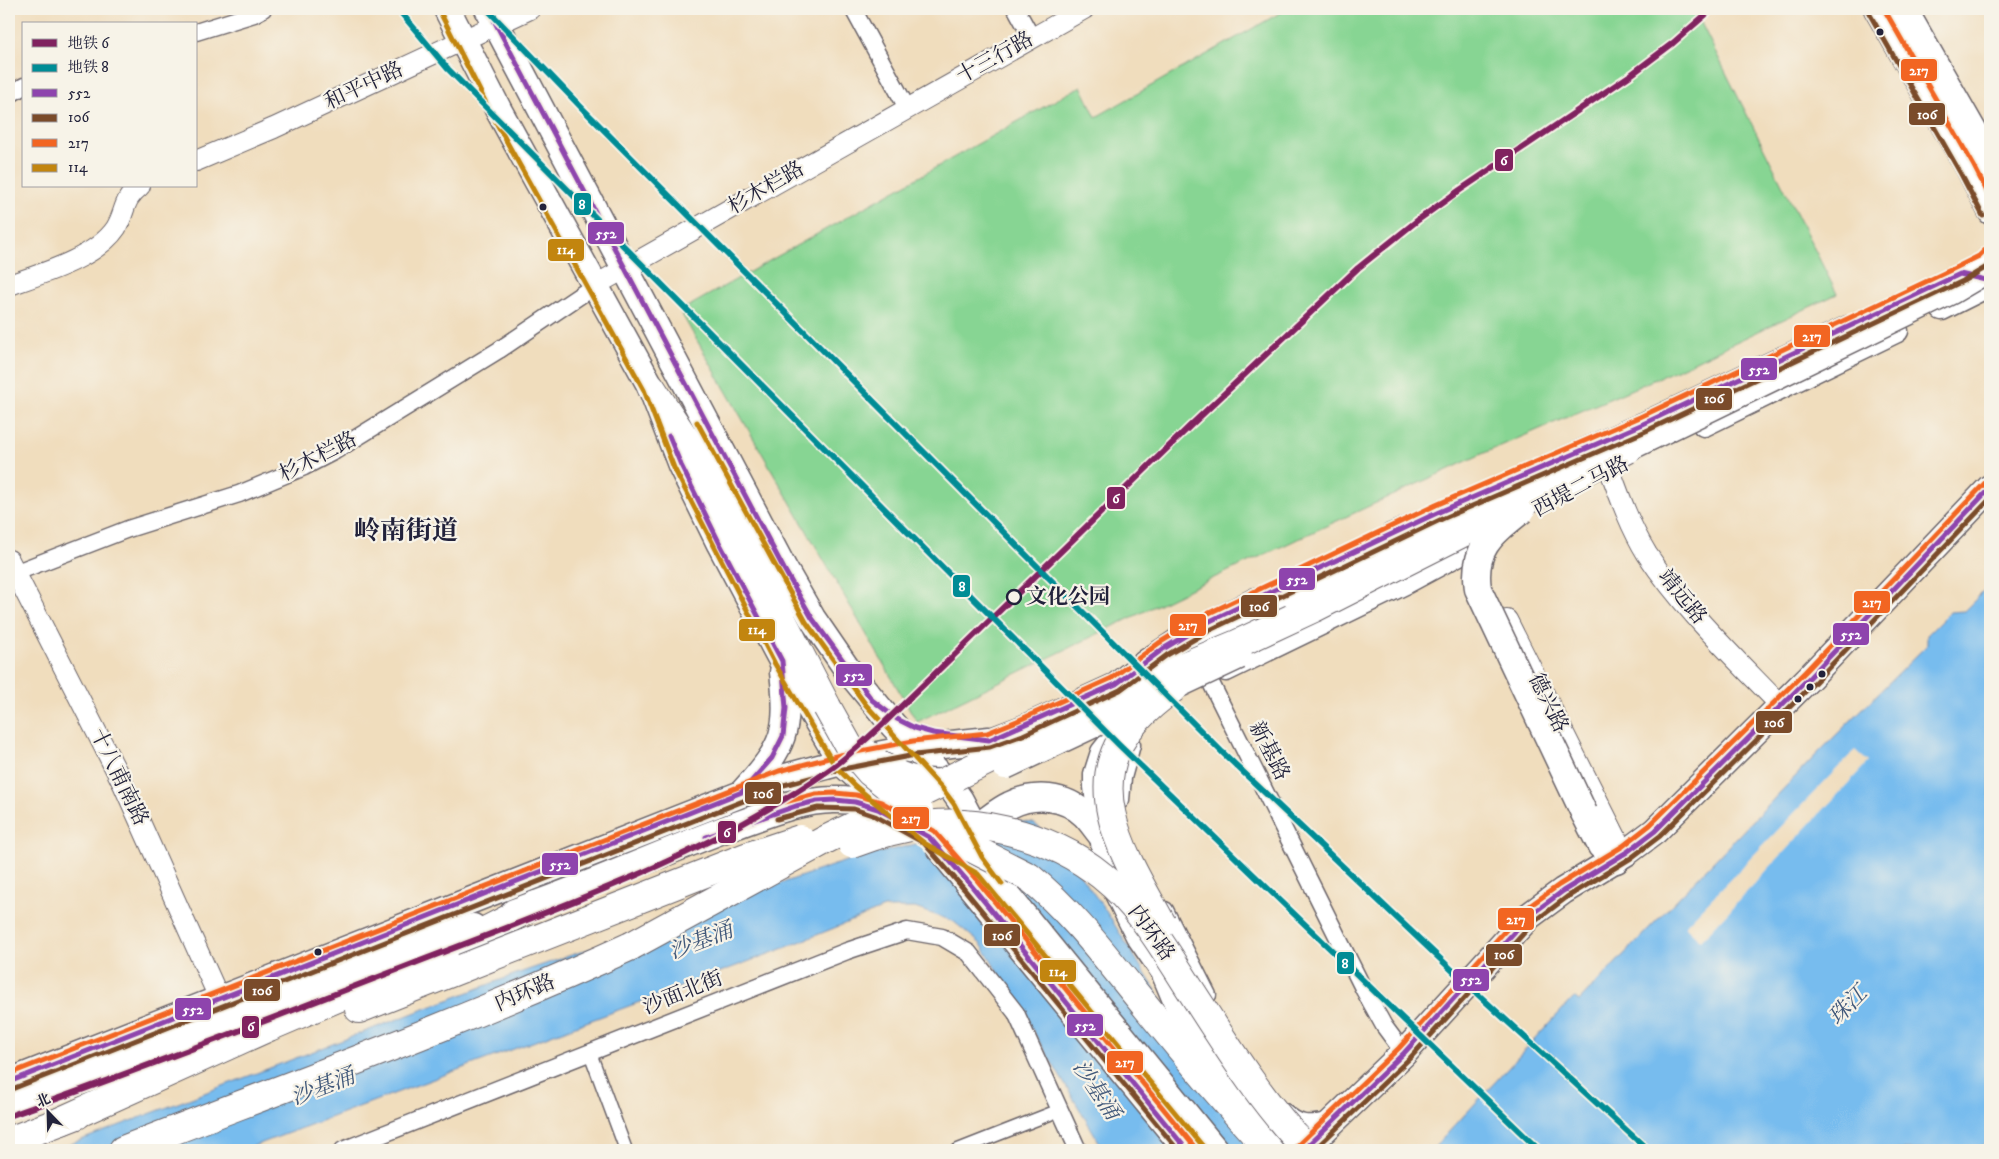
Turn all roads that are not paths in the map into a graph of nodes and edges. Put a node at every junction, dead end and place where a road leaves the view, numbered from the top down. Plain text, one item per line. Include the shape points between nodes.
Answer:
1 (263, 9) edge
2 (447, 9) edge
3 (530, 9) edge
4 (853, 9) edge
5 (1016, 9) edge
6 (1084, 9) edge
7 (1875, 9) edge
8 (1890, 9) edge
9 (1906, 9) edge
10 (492, 17) edge
11 (198, 31) edge
12 (1032, 38) junction
13 (462, 40) junction
14 (22, 87) edge
15 (9, 95) edge
16 (907, 108) junction
17 (1990, 156) edge
18 (198, 160) edge
19 (1990, 181) edge
20 (138, 188) edge
21 (1990, 212) edge
22 (625, 268) junction
23 (1981, 275) edge
24 (9, 285) edge
25 (594, 286) junction
26 (651, 387) junction
27 (1628, 449) junction
28 (1610, 470) junction
29 (1522, 477) junction
30 (1990, 488) edge
31 (1522, 510) junction
32 (1428, 542) junction
33 (1473, 547) junction
34 (11, 569) edge
35 (782, 662) junction
36 (1209, 679) junction
37 (1116, 684) junction
38 (1175, 691) junction
39 (872, 700) junction
40 (1781, 706) junction
41 (828, 707) junction
42 (989, 740) junction
43 (920, 759) junction
44 (841, 762) junction
45 (742, 792) junction
46 (694, 812) junction
47 (975, 828) junction
48 (1102, 836) junction
49 (929, 837) junction
50 (703, 838) junction
51 (951, 854) junction
52 (1616, 860) junction
53 (1029, 877) junction
54 (536, 905) junction
55 (631, 946) junction
56 (219, 998) junction
57 (1230, 1051) junction
58 (590, 1053) junction
59 (1404, 1053) junction
60 (9, 1082) edge
61 (9, 1105) edge
62 (1060, 1110) junction
63 (61, 1121) junction
64 (1331, 1121) junction
65 (1164, 1123) junction
66 (9, 1141) edge
67 (123, 1150) edge
68 (343, 1150) edge
69 (626, 1150) edge
70 (958, 1150) edge
71 (1078, 1150) edge
72 (1179, 1150) edge
73 (1187, 1150) edge
74 (1214, 1150) edge
75 (1225, 1150) edge
76 (1269, 1150) edge
77 (1302, 1150) edge
78 (1308, 1150) edge

1 - 11 street
2 - 13 main road
3 - 10 street, 和平中路
4 - 16 street
5 - 12 street
6 - 12 street, 十三行路
7 - 21 main road
8 - 19 main road
9 - 17 main road
10 - 13 street, 和平中路
10 - 22 main road
12 - 16 street, 十三行路
13 - 18 street, 和平中路
13 - 25 main road
14 - 15 street
16 - 22 street, 杉木栏路
20 - 24 street via 130,194 116,228 96,247 70,263
22 - 25 street, 杉木栏路
22 - 39 main road via 798,594 828,642
23 - 27 main road, bridge
23 - 28 main road, 西堤二马路 via 1795,382
23 - 29 main road, 西堤二马路
25 - 26 main road
25 - 34 street, 杉木栏路 via 491,355 304,467 239,494
26 - 35 main road via 681,465
26 - 41 highway via 703,466
27 - 31 main road, bridge
27 - 37 main road, bridge via 1400,544 1292,594
27 - 55 highway, bridge via 1322,604 1167,673 827,839
28 - 33 main road, 西堤二马路
28 - 40 street, 靖远路 via 1636,534 1661,573 1717,639
29 - 32 main road
29 - 37 main road, 西堤二马路 via 1430,516 1208,622 1147,660
30 - 40 main road
31 - 38 main road, bridge via 1446,555
31 - 52 main road, bridge via 1497,531 1482,550 1476,574 1478,590 1584,813 1601,846
32 - 33 main road
32 - 37 main road via 1231,638
33 - 36 main road, 西堤二马路
33 - 52 street, 德兴路 via 1616,838
34 - 56 street, 十八甫南路 via 124,784
35 - 44 main road
35 - 45 main road via 786,708 783,736 772,758
36 - 38 main road, 西堤二马路
36 - 59 street, 新基路 via 1364,990
37 - 42 main road, 西堤二马路
38 - 41 main road, bridge via 1000,769 971,779 944,783 915,781 874,761
38 - 48 main road, 西堤二马路 via 1121,728 1102,752 1095,774
38 - 57 highway, bridge via 1134,722 1118,748 1109,780 1110,813 1128,859
38 - 64 street via 1131,746 1121,789 1127,826 1199,978 1258,1079 1284,1112 1298,1122
39 - 42 main road via 915,728
39 - 43 main road
40 - 52 main road via 1655,831
41 - 53 highway, bridge via 851,750 880,782 930,818 999,853
42 - 43 main road
43 - 44 main road
43 - 47 main road via 960,800
43 - 49 main road via 904,787 909,806
44 - 45 main road
44 - 49 main road
45 - 46 main road
46 - 50 main road
46 - 56 main road
47 - 48 main road via 1009,805 1025,798 1042,797 1075,806
47 - 75 main road, bridge via 993,860 1056,943
48 - 64 main road via 1142,906 1162,972 1189,1031 1216,1067 1255,1111 1276,1127 1296,1132
49 - 50 main road via 878,808 836,800 796,806
49 - 51 main road
50 - 54 main road
51 - 65 main road
51 - 74 main road via 983,868 1002,889
52 - 59 main road via 1563,891 1529,916
53 - 63 highway, bridge via 930,827 906,822 872,823 824,832 779,845 204,1069
53 - 76 highway via 1082,928 1172,1039
54 - 61 main road via 258,1007
54 - 63 highway via 436,956
55 - 57 highway, 内环路, bridge via 765,880 879,834 945,822 986,826 1054,846 1086,864 1118,890 1149,926
55 - 67 highway, 内环路 via 454,1022
56 - 60 main road
57 - 78 highway, 内环路, bridge via 1274,1114
58 - 62 street, 沙面北街 via 847,951 907,931 942,937 969,953 1016,1013
58 - 68 street, 沙面北街
58 - 69 street
59 - 64 main road
62 - 70 street
62 - 71 street, 沙面北街
63 - 66 highway
64 - 77 main road
65 - 72 street
65 - 73 main road

